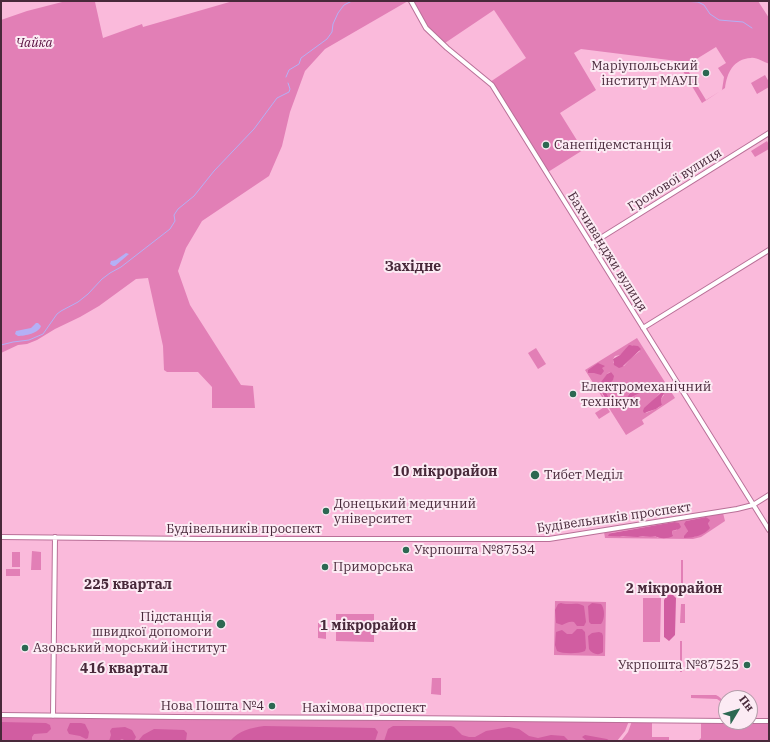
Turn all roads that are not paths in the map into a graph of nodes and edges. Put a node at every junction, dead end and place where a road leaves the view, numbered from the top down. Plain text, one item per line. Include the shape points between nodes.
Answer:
1 (411, 1) edge
2 (769, 133) edge
3 (591, 244) junction
4 (769, 250) edge
5 (643, 328) junction
6 (769, 494) edge
7 (753, 505) junction
8 (769, 530) edge
9 (1, 537) edge
10 (55, 537) junction
11 (1, 715) edge
12 (53, 716) junction
13 (718, 721) edge
14 (758, 721) edge
15 (769, 721) edge

1 - 3 main road, Бахчиванджи вулиця via 430,32 492,84
2 - 3 main road, Громової вулиця
3 - 5 main road, Бахчиванджи вулиця
4 - 5 main road
5 - 7 main road, Бахчиванджи вулиця
6 - 7 main road, Будівельників проспект
7 - 8 main road, Бахчиванджи вулиця
7 - 10 main road, Будівельників проспект via 549,539
9 - 10 main road, Будівельників проспект
10 - 12 main road
11 - 12 main road, Нахімова проспект
12 - 13 main road, Нахімова проспект
14 - 15 main road

